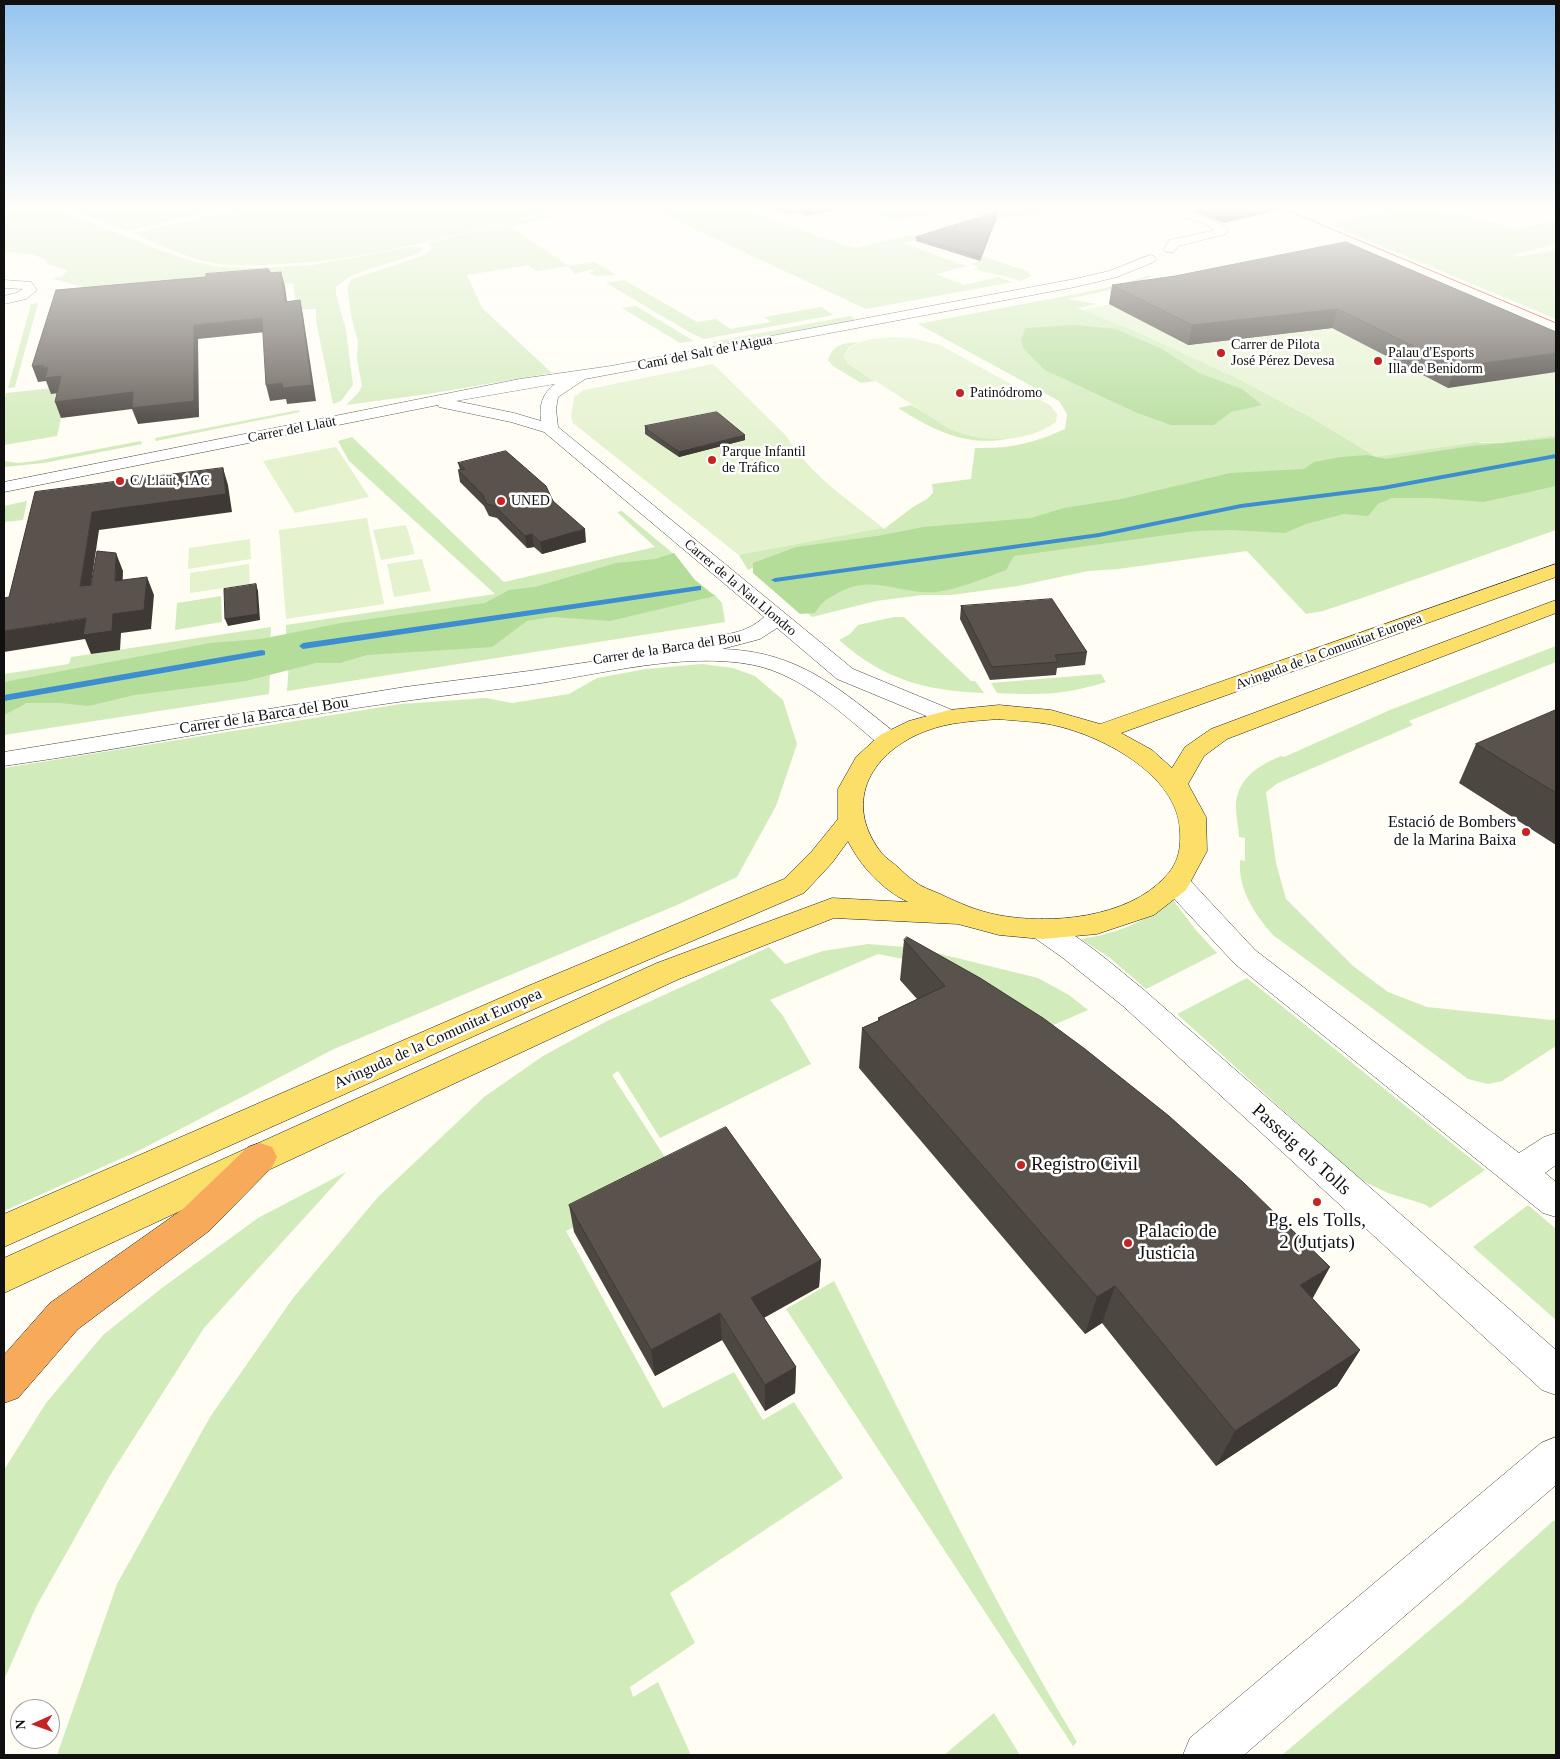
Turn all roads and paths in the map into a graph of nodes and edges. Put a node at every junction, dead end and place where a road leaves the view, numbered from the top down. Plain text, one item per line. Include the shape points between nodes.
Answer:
1 (28, 288) edge
2 (1047, 288) edge
3 (4, 300) edge
4 (581, 376) junction
5 (408, 408) junction
6 (550, 429) junction
7 (4, 487) edge
8 (1556, 570) edge
9 (1556, 606) edge
10 (776, 618) junction
11 (525, 679) junction
12 (949, 717) junction
13 (1101, 732) junction
14 (889, 740) junction
15 (4, 759) edge
16 (1175, 784) junction
17 (851, 820) junction
18 (1176, 883) junction
19 (958, 914) junction
20 (1042, 929) junction
21 (1556, 1147) edge
22 (260, 1157) junction
23 (1519, 1172) junction
24 (1556, 1202) edge
25 (4, 1231) edge
26 (4, 1276) edge
27 (1556, 1376) edge
28 (4, 1384) edge
29 (1556, 1458) edge
30 (1207, 1755) edge

1 - 3 street via 30,290 22,296
2 - 4 street, Camí del Salt de l'Aigua
4 - 5 street, Carrer del Llaüt via 520,384
4 - 6 street via 558,387 551,396 547,410
5 - 6 street, Carrer de la Nau Llondro via 446,404
5 - 7 street, Carrer del Llaüt
6 - 10 street, Carrer de la Nau Llondro
8 - 13 main road, Avinguda de la Comunitat Europea
9 - 16 main road via 1219,734 1194,752
10 - 11 street, Carrer de la Barca del Bou via 764,630 743,638 547,668
10 - 12 street, Carrer de la Nau Llondro via 845,674
11 - 14 street, Carrer de la Barca del Bou via 676,656 714,654 747,657 784,667 822,686
11 - 15 street, Carrer de la Barca del Bou via 405,694
12 - 13 main road via 1008,713 1051,717
12 - 14 main road via 917,726
13 - 16 main road via 1143,755
14 - 17 main road via 865,762 851,790
16 - 18 main road via 1193,817 1194,851
17 - 19 main road via 869,856 905,889
17 - 25 main road, Avinguda de la Comunitat Europea via 794,886 539,994
18 - 20 main road via 1144,908 1097,924
18 - 23 street via 1245,957
19 - 20 main road via 999,925
19 - 22 main road via 832,908 668,971
20 - 27 street, Passeig els Tolls via 1078,953 1148,1011
21 - 23 street
22 - 26 main road
22 - 28 highway via 196,1220 64,1316
23 - 24 street
29 - 30 street

